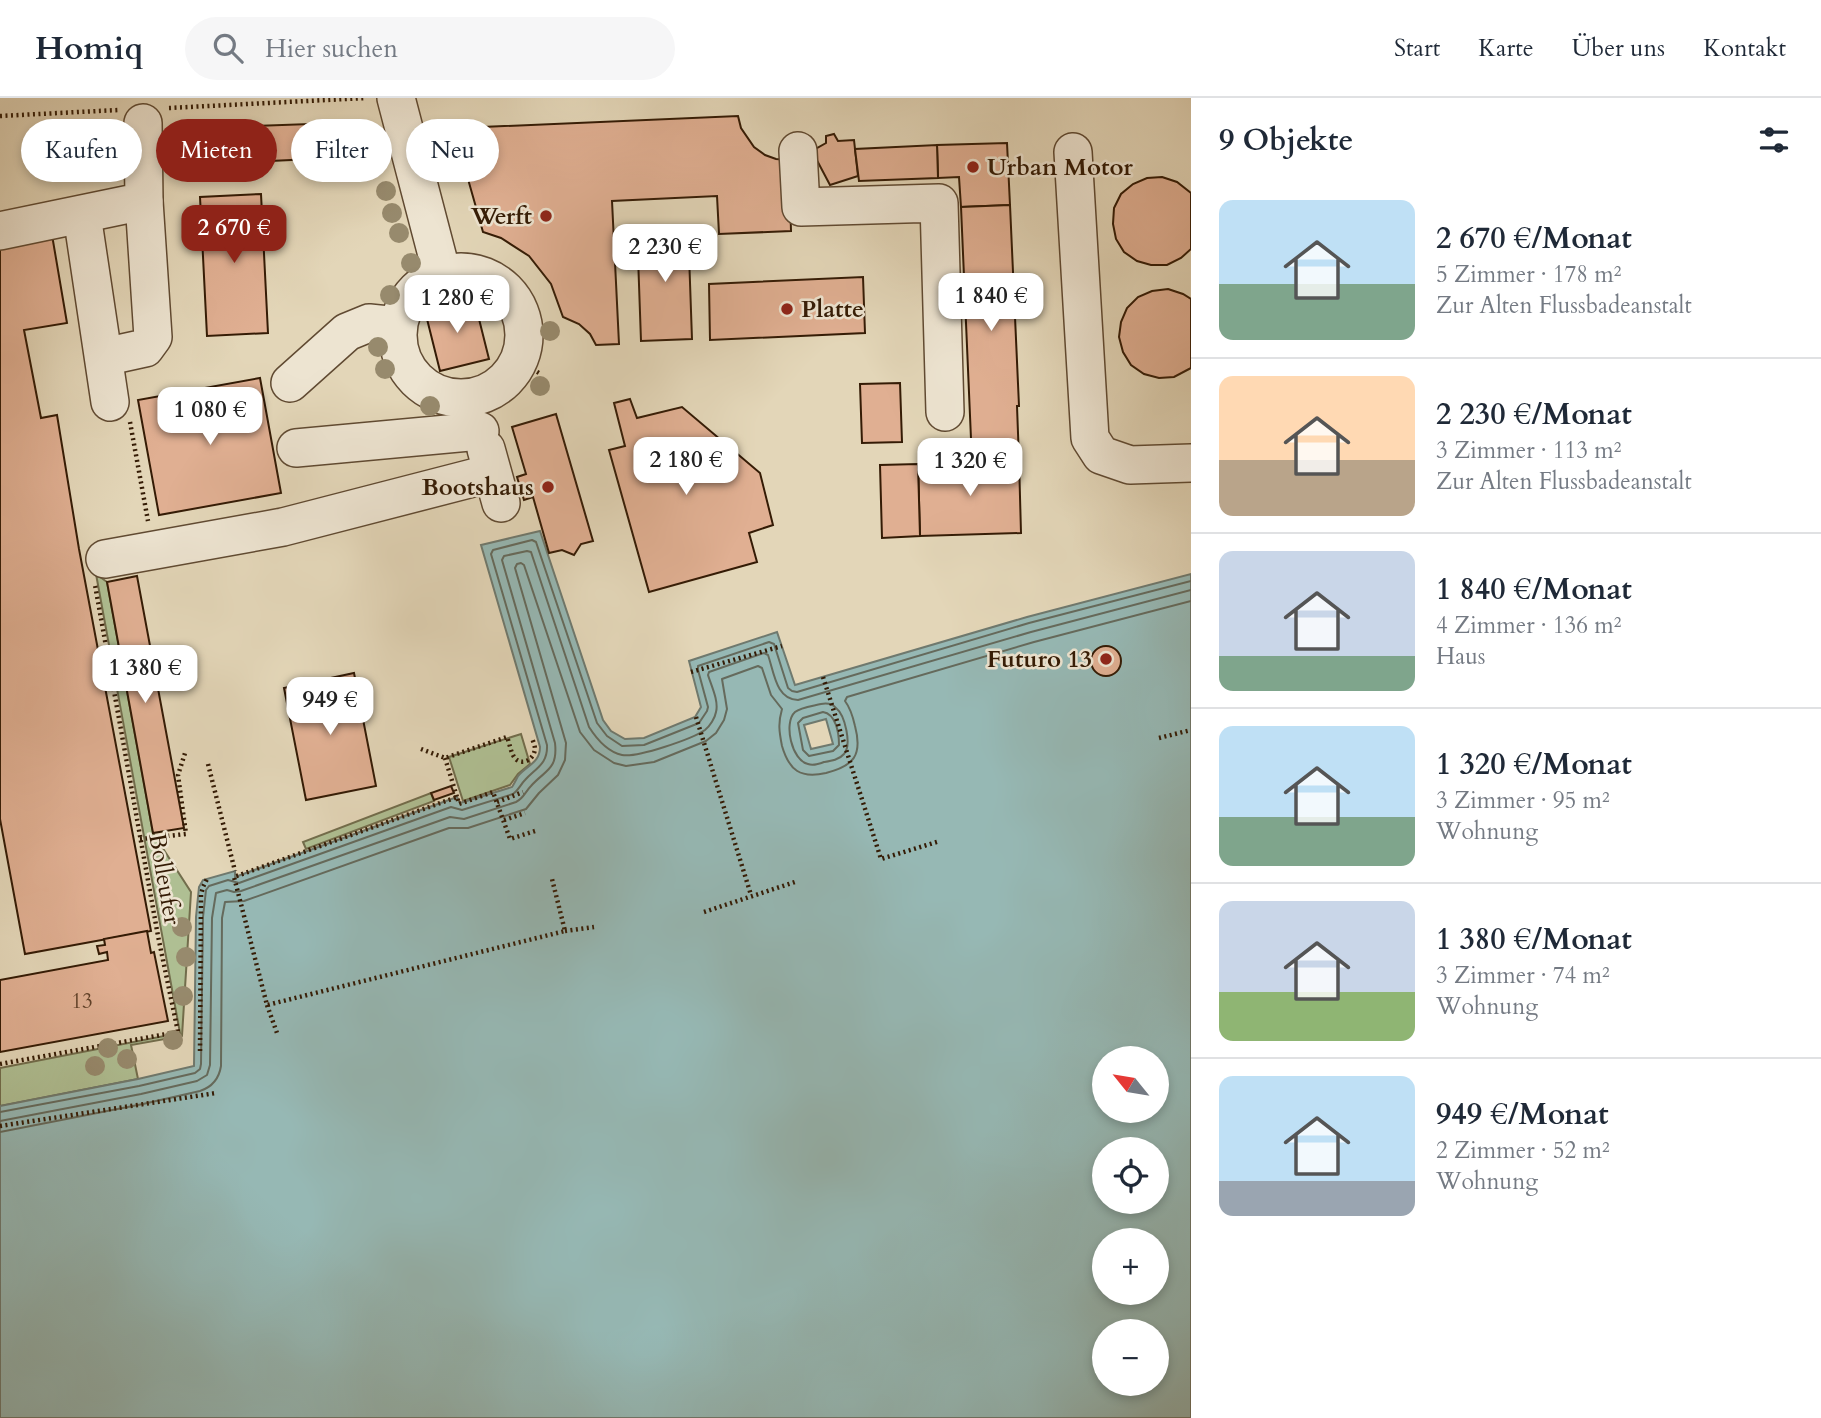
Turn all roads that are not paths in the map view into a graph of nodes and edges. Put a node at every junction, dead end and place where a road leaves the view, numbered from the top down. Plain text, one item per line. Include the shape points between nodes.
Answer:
1 (396, 98) edge
2 (143, 114) road end
3 (798, 151) dead end
4 (1073, 152) dead end
5 (144, 201) junction
6 (82, 215) junction
7 (0, 231) edge
8 (442, 274) junction
9 (398, 326) junction
10 (104, 357) junction
11 (290, 383) dead end
12 (120, 408) road end
13 (945, 412) dead end
14 (475, 414) junction
15 (296, 448) dead end
16 (1191, 463) edge
17 (105, 559) road end

1 - 8 street
2 - 5 street
3 - 13 street via 801,207 939,203
4 - 16 street via 1090,438 1101,456 1130,465
5 - 6 street
5 - 10 street via 153,337 145,348
6 - 7 street
6 - 10 street
8 - 9 street via 412,294
8 - 14 street via 463,271 501,285 523,320 528,367 491,391
9 - 11 street via 369,323 347,332
9 - 14 street via 398,346 416,380
10 - 12 street
14 - 15 street
14 - 17 street via 497,488

